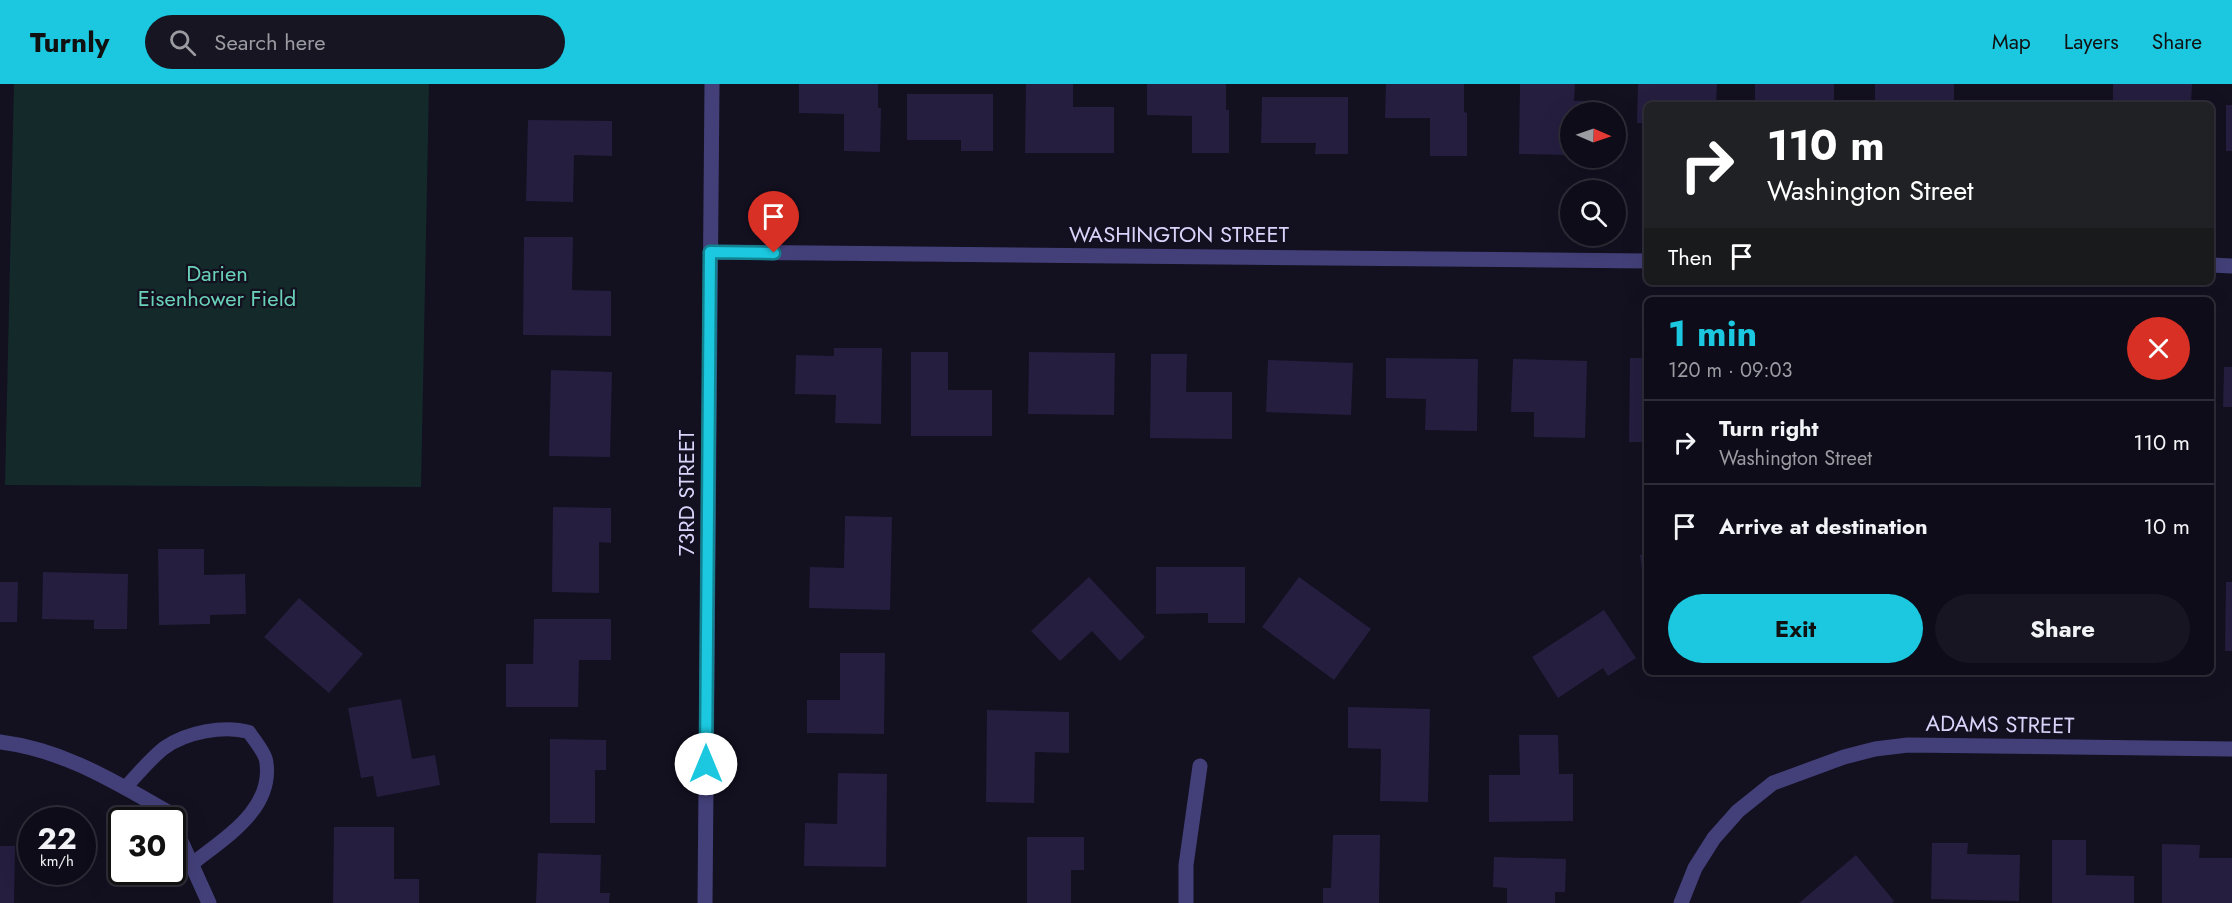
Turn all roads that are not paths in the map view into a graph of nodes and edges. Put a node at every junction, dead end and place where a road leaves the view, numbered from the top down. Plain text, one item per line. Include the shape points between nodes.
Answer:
1 (712, 84) edge
2 (710, 252) junction
3 (1644, 261) edge
4 (2214, 266) edge
5 (2232, 266) edge
6 (0, 742) edge
7 (2232, 749) edge
8 (1200, 766) dead end
9 (125, 788) junction
10 (154, 807) edge
11 (186, 851) edge
12 (192, 864) junction
13 (209, 903) edge
14 (705, 903) edge
15 (1186, 903) edge
16 (1682, 903) edge

1 - 2 street, 73RD STREET
2 - 3 street, WASHINGTON STREET
2 - 14 street, 73RD STREET
4 - 5 street
6 - 9 street via 55,753
7 - 16 street, ADAMS STREET via 1908,745 1844,757 1773,783 1738,811 1695,868
8 - 15 street via 1186,866
9 - 10 street
9 - 12 lane via 164,748 190,736 230,729 249,732 266,758 264,791 248,818
11 - 12 street
12 - 13 street

